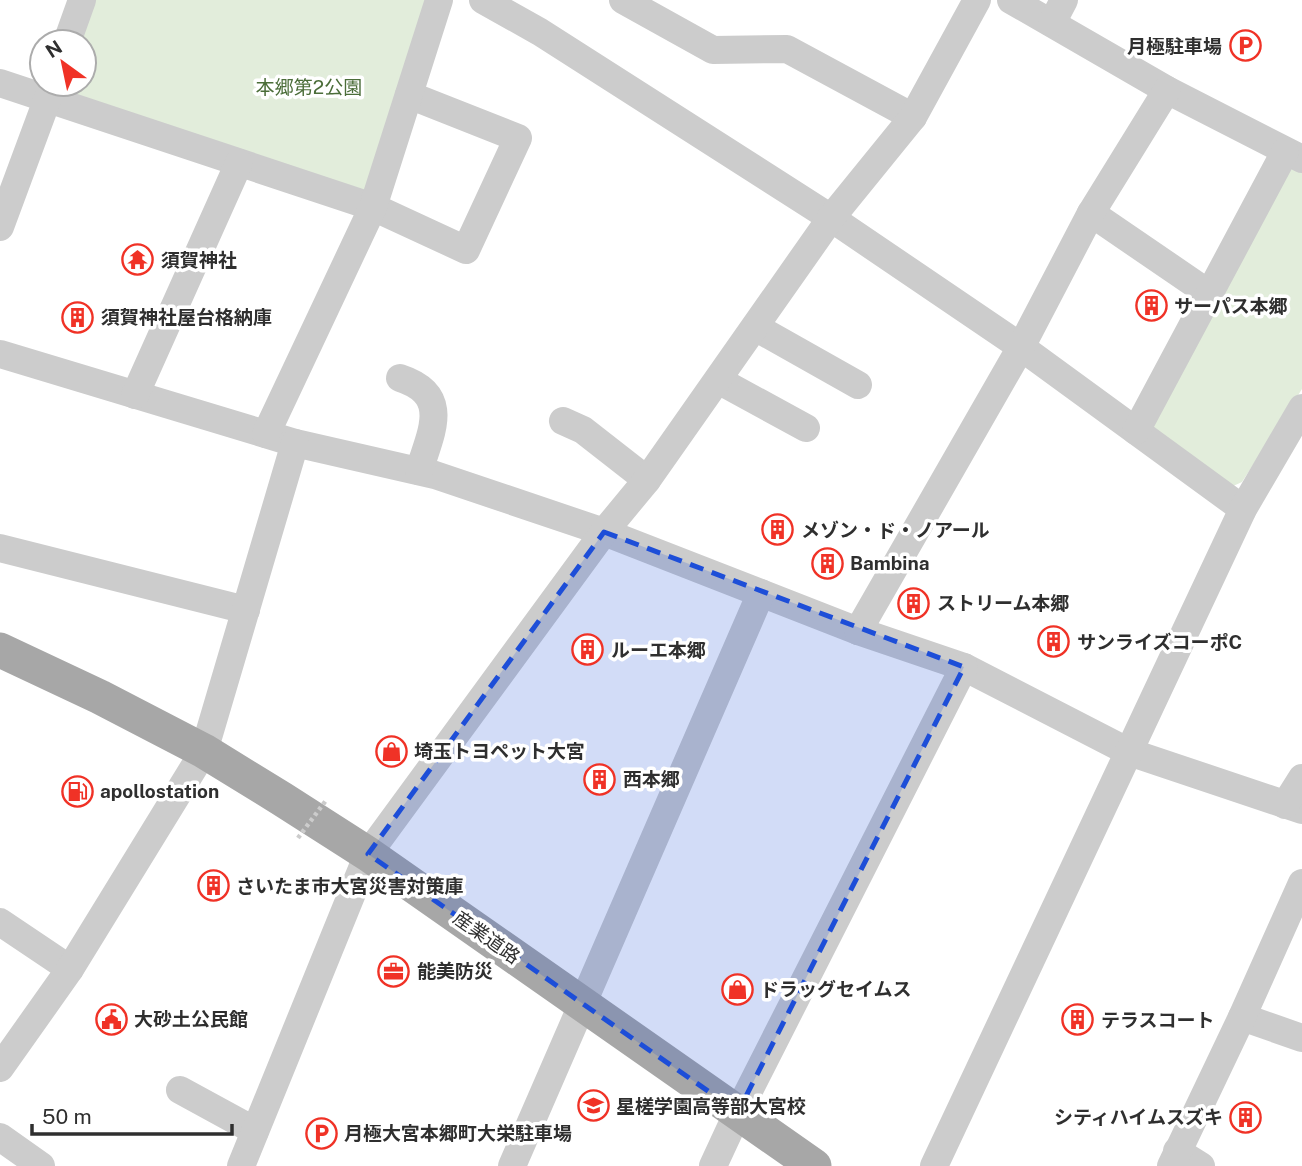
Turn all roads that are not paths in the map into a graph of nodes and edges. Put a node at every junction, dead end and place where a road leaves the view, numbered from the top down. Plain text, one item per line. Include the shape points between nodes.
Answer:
1 (82, 0) edge
2 (439, 0) edge
3 (483, 0) edge
4 (624, 0) edge
5 (977, 0) edge
6 (1011, 0) edge
7 (1058, 12) edge
8 (73, 28) edge
9 (0, 83) edge
10 (28, 88) edge
11 (1167, 90) junction
12 (409, 95) junction
13 (49, 98) edge
14 (67, 98) edge
15 (913, 117) junction
16 (1294, 155) edge
17 (239, 163) junction
18 (373, 207) junction
19 (1091, 213) junction
20 (831, 218) junction
21 (0, 227) edge
22 (1208, 293) junction
23 (755, 327) junction
24 (1021, 347) junction
25 (0, 354) edge
26 (400, 378) dead end
27 (718, 380) junction
28 (858, 385) dead end
29 (135, 395) junction
30 (1302, 408) edge
31 (563, 421) dead end
32 (806, 428) dead end
33 (1136, 431) junction
34 (266, 434) junction
35 (295, 443) junction
36 (419, 471) junction
37 (647, 480) junction
38 (1243, 509) junction
39 (604, 532) junction
40 (0, 548) edge
41 (761, 593) junction
42 (246, 610) junction
43 (858, 631) junction
44 (0, 650) edge
45 (964, 667) junction
46 (204, 751) junction
47 (1129, 752) junction
48 (1302, 778) edge
49 (1293, 807) edge
50 (368, 855) junction
51 (1302, 883) edge
52 (0, 922) edge
53 (70, 969) junction
54 (582, 1003) junction
55 (1242, 1017) junction
56 (1302, 1038) edge
57 (0, 1068) edge
58 (180, 1090) dead end
59 (738, 1112) junction
60 (255, 1131) junction
61 (0, 1137) edge
62 (1174, 1159) edge
63 (41, 1166) edge
64 (241, 1166) edge
65 (512, 1166) edge
66 (713, 1166) edge
67 (814, 1166) edge
68 (934, 1166) edge
69 (1201, 1166) edge

1 - 8 street
2 - 12 street
3 - 20 street
4 - 15 street via 713,50 787,49
5 - 15 street
6 - 7 street
7 - 11 street
9 - 10 street
11 - 16 street
11 - 19 street
12 - 18 street
12 - 18 street via 518,138 466,250
13 - 21 street
14 - 17 street
15 - 20 street
16 - 22 street
17 - 18 street
17 - 29 street
18 - 34 street
19 - 22 street
19 - 24 street
20 - 23 street
20 - 24 street
22 - 33 street
23 - 27 street
23 - 28 street
24 - 33 street
24 - 43 street
25 - 29 street
26 - 36 street via 416,384 431,398 435,420
27 - 32 street
27 - 37 street
29 - 34 street
30 - 38 street
31 - 37 street via 583,430
33 - 38 street
34 - 35 street
35 - 36 street
35 - 42 street
36 - 39 street
37 - 39 street
38 - 47 street
39 - 41 street
39 - 50 street
40 - 42 street
41 - 43 street
41 - 54 street
42 - 46 street
43 - 45 street
44 - 46 main road, 産業道路
45 - 47 street
45 - 59 street
46 - 50 main road, 産業道路
46 - 53 street
47 - 49 street
47 - 68 street
48 - 49 street
50 - 54 main road, 産業道路
50 - 60 street
51 - 55 street
52 - 53 street
53 - 57 street
54 - 59 main road, 産業道路
54 - 65 street
55 - 56 street
55 - 62 street
58 - 60 street
59 - 66 street
59 - 67 main road, 産業道路
60 - 64 street
61 - 63 street
62 - 69 street

